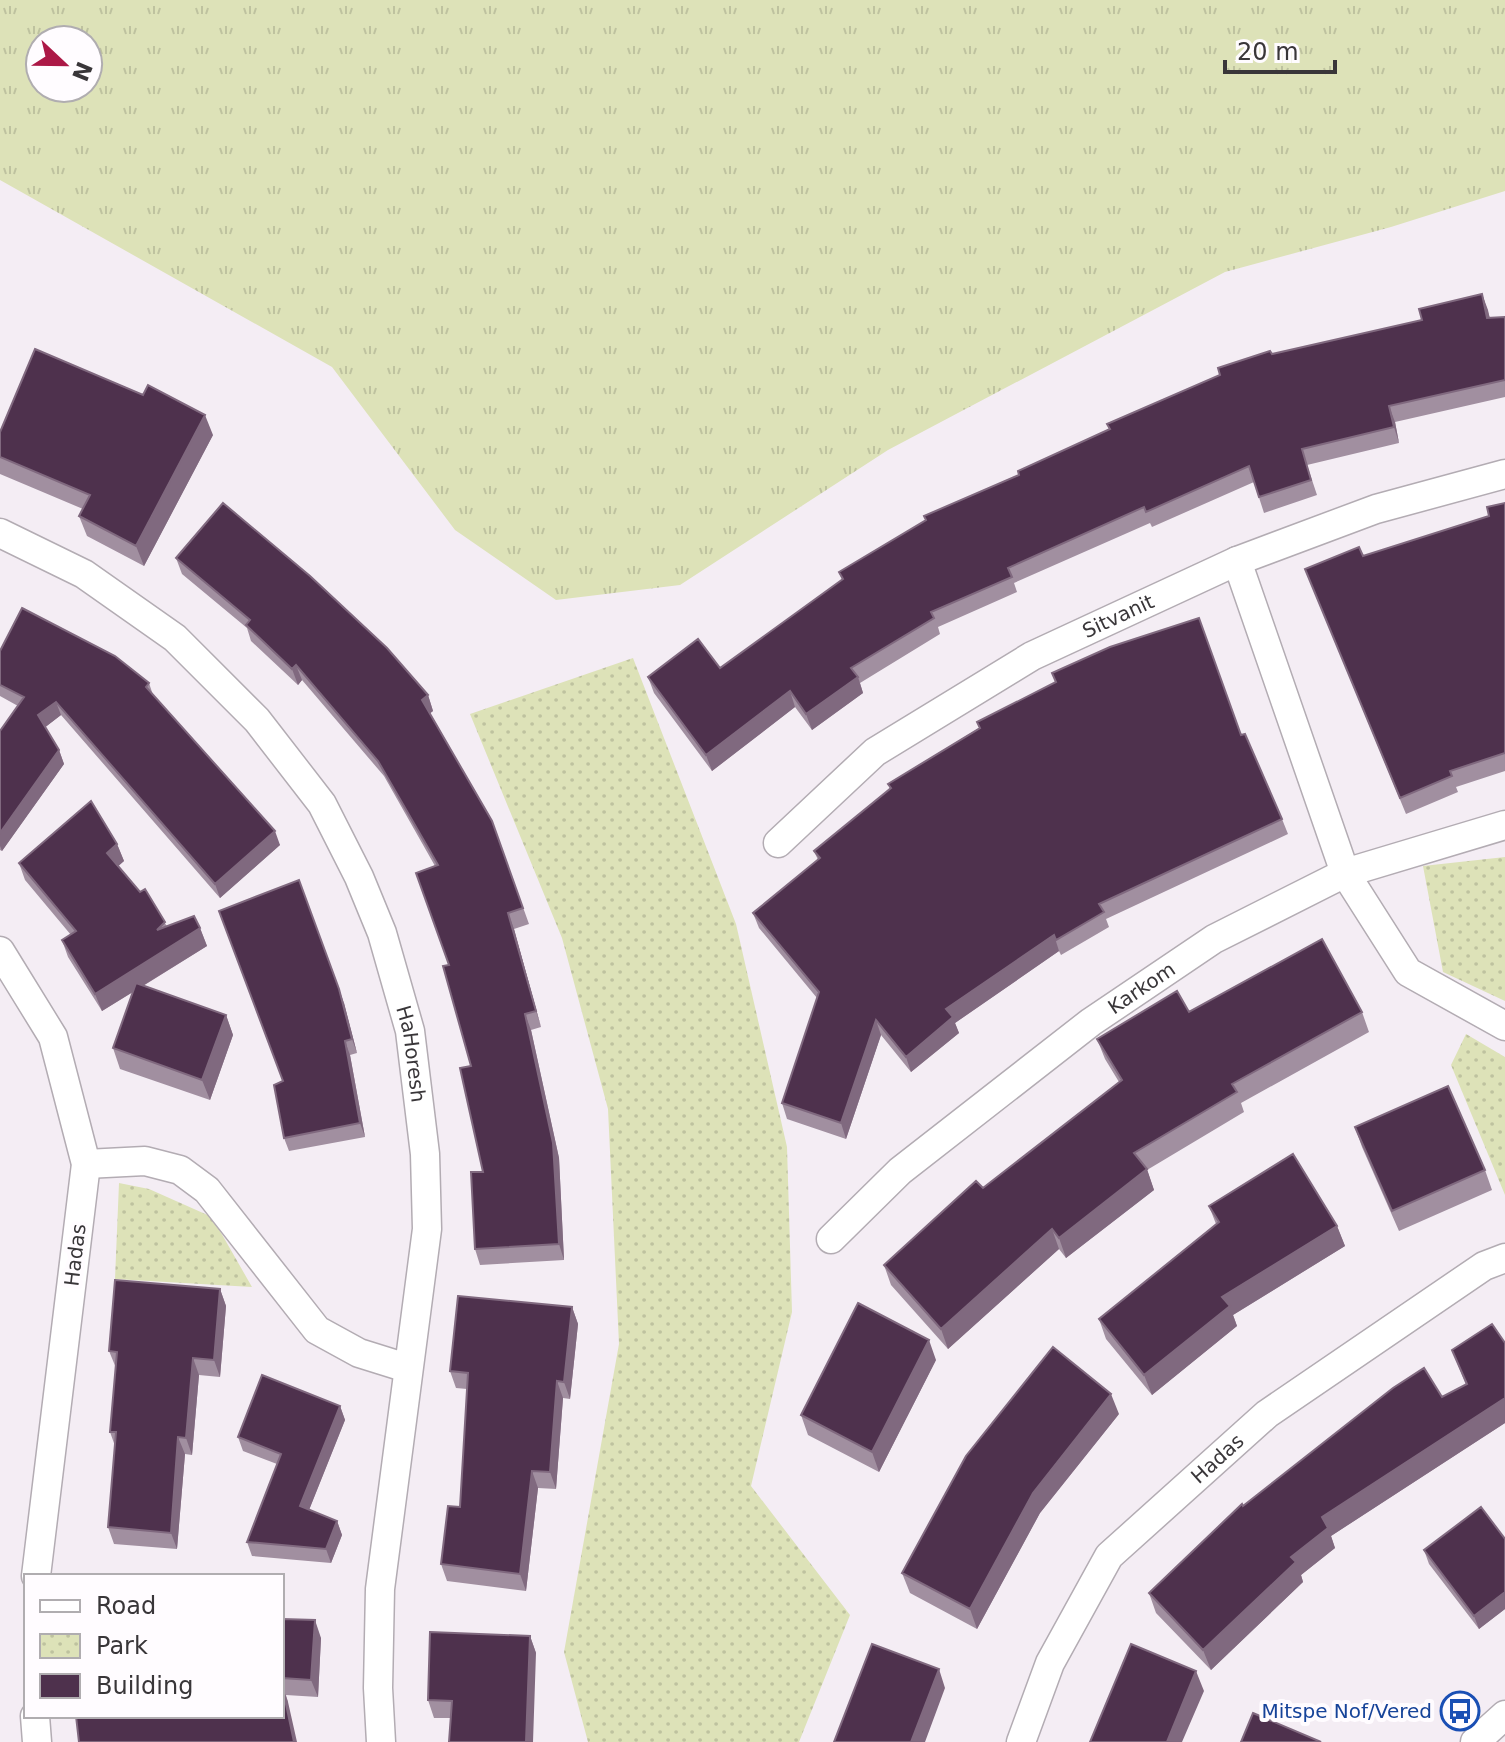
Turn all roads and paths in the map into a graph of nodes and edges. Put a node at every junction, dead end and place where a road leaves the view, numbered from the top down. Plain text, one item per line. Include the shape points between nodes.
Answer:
1 (1505, 474) edge
2 (0, 533) edge
3 (1237, 561) junction
4 (1505, 825) edge
5 (778, 843) dead end
6 (1345, 873) junction
7 (0, 951) edge
8 (1505, 1026) edge
9 (86, 1164) junction
10 (831, 1239) dead end
11 (1505, 1258) edge
12 (407, 1368) junction
13 (36, 1574) edge
14 (1505, 1715) edge
15 (35, 1718) edge
16 (37, 1742) edge
17 (381, 1742) edge
18 (1021, 1742) edge
19 (1475, 1742) edge

1 - 3 street, Sitvanit via 1376,509
2 - 12 street, HaHoresh via 84,574 175,638 257,720 322,804 359,877 382,933 410,1031 425,1154 427,1229
3 - 5 street, Sitvanit via 1032,656 875,752
3 - 6 street
4 - 6 street, Karkom
6 - 8 street via 1408,972
6 - 10 street, Karkom via 1214,939 1091,1022 900,1171
7 - 9 street, Hadas via 53,1037
9 - 12 street via 145,1161 180,1170 207,1190 317,1330 359,1353
9 - 13 street, Hadas
11 - 18 street, Hadas via 1484,1266 1267,1414 1109,1556 1050,1663
12 - 17 street, HaHoresh via 380,1589
14 - 19 street
15 - 16 street

